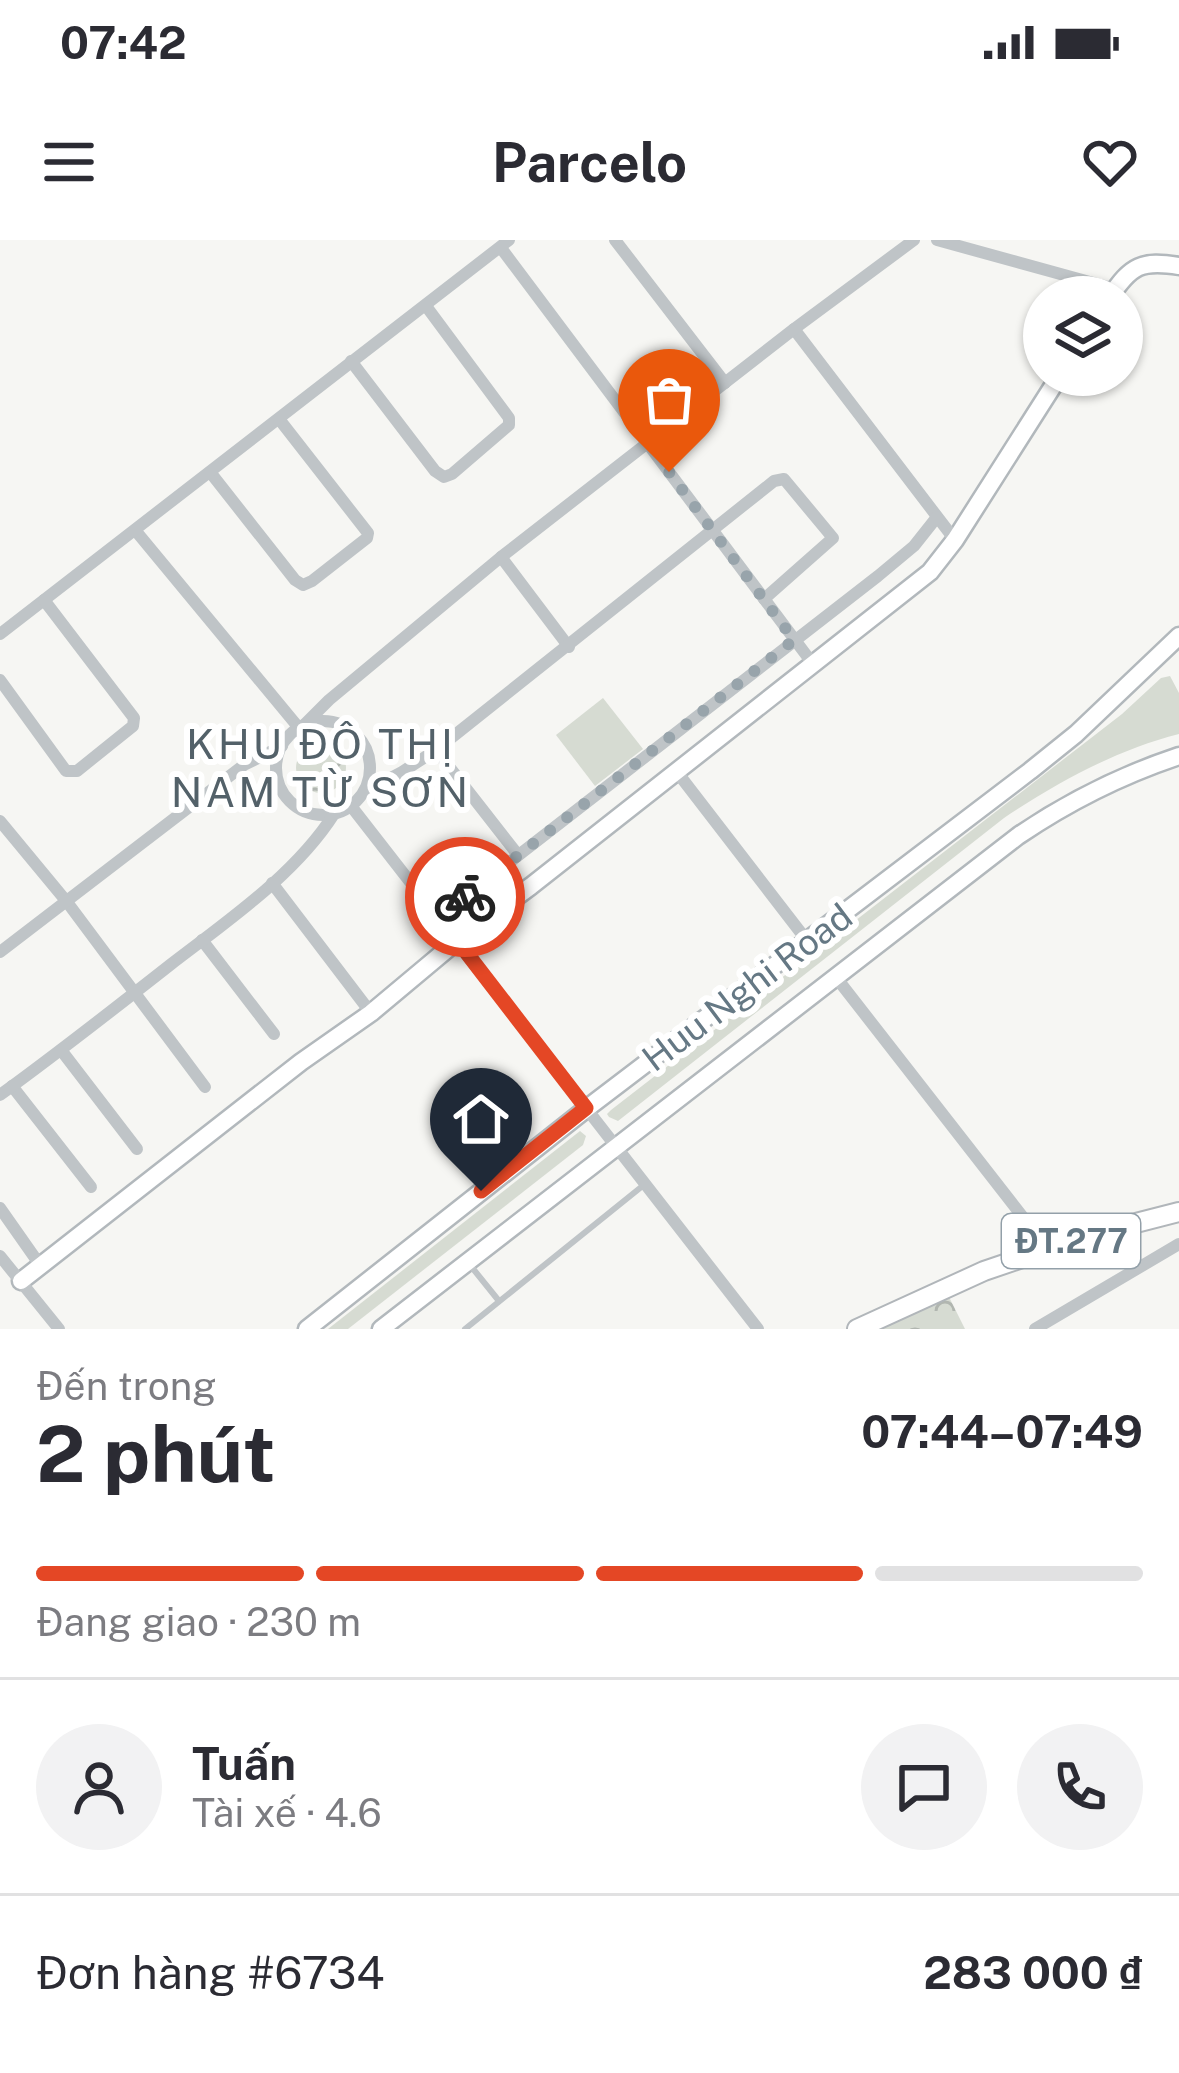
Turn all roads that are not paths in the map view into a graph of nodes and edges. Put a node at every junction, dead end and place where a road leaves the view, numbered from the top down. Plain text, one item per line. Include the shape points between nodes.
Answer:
1 (615, 240) edge
2 (914, 240) edge
3 (937, 240) edge
4 (505, 244) edge
5 (1179, 266) edge
6 (1057, 276) edge
7 (1129, 276) edge
8 (426, 306) junction
9 (794, 329) junction
10 (351, 361) junction
11 (725, 383) junction
12 (1047, 396) edge
13 (279, 419) junction
14 (647, 442) junction
15 (210, 472) junction
16 (937, 517) junction
17 (135, 530) junction
18 (713, 532) junction
19 (955, 540) junction
20 (501, 557) junction
21 (764, 599) junction
22 (44, 600) junction
23 (0, 634) edge
24 (1179, 636) edge
25 (794, 640) junction
26 (569, 646) junction
27 (813, 664) junction
28 (0, 680) edge
29 (302, 727) junction
30 (282, 746) junction
31 (436, 750) junction
32 (1179, 756) edge
33 (677, 772) junction
34 (364, 792) junction
35 (351, 806) junction
36 (334, 814) junction
37 (0, 821) edge
38 (518, 855) junction
39 (272, 883) junction
40 (67, 902) junction
41 (439, 917) junction
42 (202, 940) junction
43 (457, 941) junction
44 (808, 942) junction
45 (0, 952) edge
46 (835, 976) junction
47 (133, 993) junction
48 (371, 1013) junction
49 (274, 1034) dead end
50 (61, 1050) junction
51 (205, 1088) dead end
52 (6, 1091) edge
53 (586, 1108) junction
54 (615, 1147) junction
55 (137, 1149) dead end
56 (645, 1184) junction
57 (91, 1187) dead end
58 (0, 1208) edge
59 (1179, 1212) edge
60 (1179, 1244) edge
61 (1047, 1248) junction
62 (0, 1256) edge
63 (468, 1262) junction
64 (40, 1265) junction
65 (21, 1281) junction
66 (499, 1301) junction
67 (385, 1328) edge
68 (58, 1329) edge
69 (307, 1329) edge
70 (465, 1329) edge
71 (758, 1329) edge
72 (857, 1329) edge
73 (1035, 1329) edge

1 - 11 street
2 - 9 street
3 - 6 street
4 - 8 street
4 - 14 street
5 - 7 main road via 1153,261
8 - 10 street
8 - 10 street via 508,418 500,435 452,474 435,471
9 - 11 street
9 - 16 street
10 - 13 street
11 - 14 street
12 - 19 main road
13 - 15 street
13 - 15 street via 368,533 313,581 295,580
14 - 18 street
14 - 20 street
15 - 17 street
16 - 19 street
16 - 25 street via 914,546
17 - 22 street
17 - 29 street
18 - 21 street
18 - 21 street via 778,478 830,533 830,543
18 - 26 street
19 - 27 main road via 930,572
20 - 26 street
20 - 29 street
21 - 25 street
22 - 23 street
22 - 28 street via 133,726 77,771 66,771
24 - 44 main road, Huu Nghi Road via 1076,734
25 - 27 street
25 - 38 street
26 - 31 street
27 - 33 main road
29 - 30 street
29 - 34 street via 331,722 357,736 370,765
30 - 36 street via 277,778 289,800 310,813
30 - 40 street via 244,765
31 - 34 street
31 - 38 street
32 - 46 main road, Huu Nghi Road via 1048,815
33 - 43 main road
33 - 44 street
34 - 35 street
35 - 36 street
35 - 41 street
36 - 39 street
37 - 40 street
38 - 41 street
39 - 42 street
39 - 48 street
40 - 45 street
40 - 47 street
41 - 43 street
42 - 47 street
42 - 49 street
43 - 48 main road
43 - 53 street
44 - 53 main road, Huu Nghi Road
46 - 54 main road, Huu Nghi Road
46 - 61 street
47 - 50 street
47 - 51 street
48 - 64 main road
50 - 52 street
50 - 55 street
52 - 57 street
53 - 54 street
53 - 69 main road, Huu Nghi Road
54 - 56 street
54 - 63 main road, Huu Nghi Road
56 - 66 lane
56 - 71 street
58 - 64 street
59 - 61 main road, ĐT.277
60 - 73 street
61 - 72 main road, ĐT.277
62 - 65 street
63 - 66 lane
63 - 67 main road, Huu Nghi Road
64 - 65 main road
65 - 68 street
66 - 70 lane

